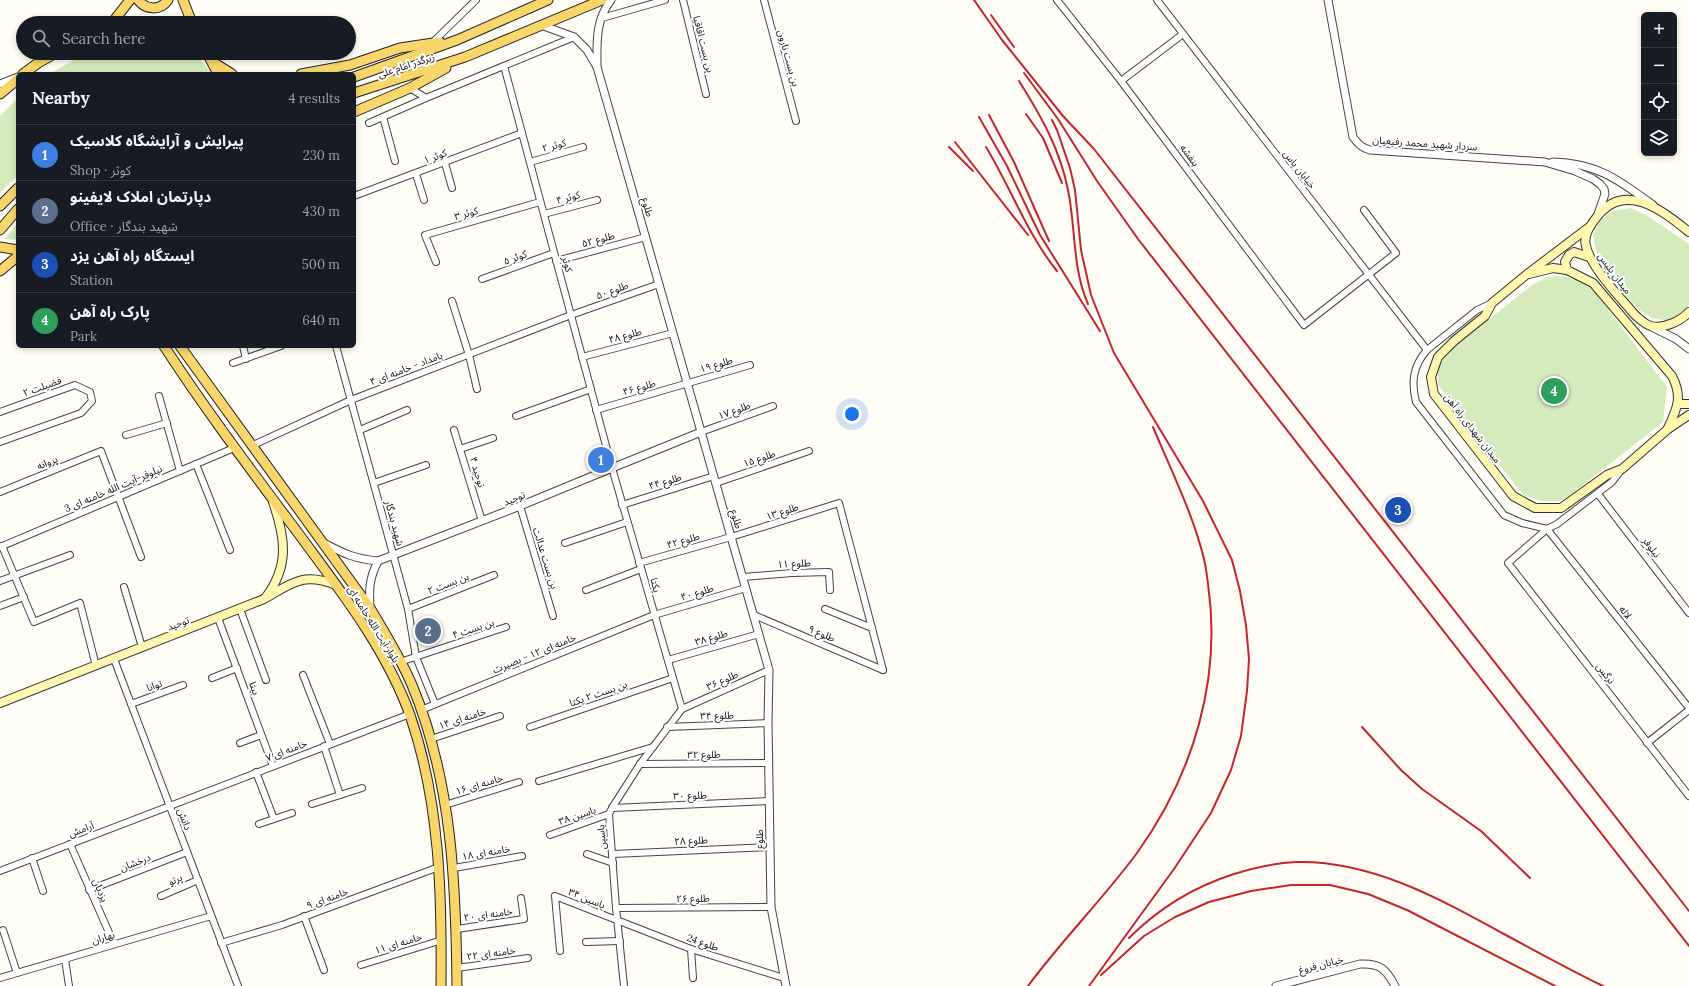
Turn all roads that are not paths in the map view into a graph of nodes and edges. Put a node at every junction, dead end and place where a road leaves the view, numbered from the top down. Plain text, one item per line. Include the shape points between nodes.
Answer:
1 (130, 0) edge
2 (138, 0) edge
3 (168, 0) edge
4 (184, 0) edge
5 (476, 0) edge
6 (548, 0) edge
7 (602, 0) edge
8 (611, 0) edge
9 (665, 0) edge
10 (683, 0) edge
11 (764, 0) edge
12 (1057, 0) edge
13 (1156, 0) edge
14 (1328, 0) edge
15 (117, 16) edge
16 (190, 16) edge
17 (602, 18) junction
18 (541, 25) junction
19 (1183, 34) junction
20 (574, 37) junction
21 (457, 40) junction
22 (432, 44) junction
23 (465, 57) junction
24 (45, 60) edge
25 (213, 62) joint
26 (504, 66) junction
27 (597, 67) junction
28 (26, 72) edge
29 (217, 72) edge
30 (229, 72) edge
31 (312, 72) edge
32 (356, 76) edge
33 (16, 79) edge
34 (16, 80) edge
35 (1121, 81) junction
36 (0, 84) edge
37 (410, 88) junction
38 (356, 92) edge
39 (0, 94) edge
40 (706, 94) dead end
41 (426, 98) junction
42 (356, 112) edge
43 (383, 117) junction
44 (796, 120) dead end
45 (369, 123) dead end
46 (522, 133) junction
47 (584, 147) dead end
48 (396, 161) dead end
49 (530, 162) junction
50 (1545, 162) junction
51 (445, 163) junction
52 (416, 174) junction
53 (452, 188) dead end
54 (16, 190) edge
55 (356, 195) edge
56 (424, 200) dead end
57 (597, 200) dead end
58 (540, 202) junction
59 (0, 206) edge
60 (1364, 210) dead end
61 (16, 211) edge
62 (1663, 212) junction
63 (544, 214) junction
64 (1598, 215) junction
65 (1588, 228) junction
66 (0, 230) edge
67 (1689, 232) edge
68 (646, 237) junction
69 (0, 247) edge
70 (16, 250) edge
71 (554, 253) junction
72 (1589, 257) junction
73 (16, 258) edge
74 (556, 261) junction
75 (436, 262) dead end
76 (1567, 270) junction
77 (0, 271) edge
78 (1369, 275) junction
79 (1526, 275) junction
80 (482, 279) dead end
81 (659, 284) junction
82 (452, 301) dead end
83 (1492, 303) junction
84 (1689, 312) edge
85 (571, 315) junction
86 (1652, 326) junction
87 (673, 332) junction
88 (165, 348) edge
89 (181, 348) edge
90 (243, 348) edge
91 (276, 348) edge
92 (337, 348) edge
93 (1689, 349) edge
94 (1427, 350) junction
95 (469, 354) junction
96 (582, 357) junction
97 (246, 359) junction
98 (233, 363) dead end
99 (750, 365) dead end
100 (687, 383) junction
101 (477, 389) dead end
102 (591, 389) junction
103 (159, 396) dead end
104 (351, 400) junction
105 (1678, 404) junction
106 (1689, 404) edge
107 (772, 406) dead end
108 (407, 410) dead end
109 (596, 410) junction
110 (0, 412) edge
111 (1689, 415) edge
112 (516, 416) dead end
113 (167, 423) junction
114 (1668, 429) junction
115 (360, 430) junction
116 (454, 430) dead end
117 (702, 432) junction
118 (126, 434) dead end
119 (493, 438) dead end
120 (0, 442) edge
121 (251, 446) junction
122 (234, 448) junction
123 (460, 448) junction
124 (808, 451) dead end
125 (196, 464) junction
126 (426, 465) dead end
127 (612, 468) junction
128 (1622, 469) junction
129 (180, 471) junction
130 (715, 480) junction
131 (374, 483) junction
132 (0, 492) edge
133 (1598, 494) junction
134 (119, 497) junction
135 (272, 499) junction
136 (622, 505) junction
137 (520, 506) junction
138 (482, 521) junction
139 (627, 522) junction
140 (1547, 529) junction
141 (732, 537) junction
142 (322, 542) junction
143 (565, 542) dead end
144 (1, 547) edge
145 (230, 550) dead end
146 (394, 554) junction
147 (70, 555) dead end
148 (141, 557) dead end
149 (378, 561) junction
150 (640, 566) junction
151 (15, 575) junction
152 (494, 575) dead end
153 (743, 577) junction
154 (0, 581) edge
155 (336, 585) junction
156 (124, 587) dead end
157 (746, 588) junction
158 (586, 590) dead end
159 (830, 590) dead end
160 (24, 597) junction
161 (264, 599) junction
162 (0, 606) edge
163 (370, 608) junction
164 (240, 609) junction
165 (408, 609) junction
166 (826, 609) dead end
167 (1689, 613) edge
168 (654, 615) junction
169 (553, 616) dead end
170 (754, 616) junction
171 (218, 618) junction
172 (506, 627) dead end
173 (872, 628) junction
174 (759, 634) junction
175 (142, 647) junction
176 (416, 657) junction
177 (114, 659) junction
178 (668, 660) junction
179 (400, 662) junction
180 (96, 666) junction
181 (237, 668) junction
182 (769, 670) junction
183 (303, 675) dead end
184 (212, 678) dead end
185 (673, 678) junction
186 (266, 680) dead end
187 (183, 685) dead end
188 (0, 703) edge
189 (131, 704) junction
190 (434, 704) junction
191 (682, 709) junction
192 (1689, 709) edge
193 (421, 710) junction
194 (410, 714) junction
195 (500, 716) dead end
196 (768, 723) junction
197 (530, 727) dead end
198 (668, 727) junction
199 (261, 735) junction
200 (431, 739) junction
201 (1647, 742) junction
202 (240, 743) dead end
203 (327, 745) junction
204 (653, 746) junction
205 (769, 763) junction
206 (640, 764) junction
207 (272, 766) junction
208 (256, 772) junction
209 (539, 781) dead end
210 (519, 782) dead end
211 (362, 788) dead end
212 (340, 795) junction
213 (1689, 796) edge
214 (769, 801) junction
215 (312, 804) dead end
216 (445, 805) junction
217 (170, 806) junction
218 (611, 811) junction
219 (292, 813) dead end
220 (274, 820) junction
221 (259, 824) dead end
222 (550, 835) dead end
223 (70, 844) junction
224 (769, 847) junction
225 (187, 852) junction
226 (587, 854) dead end
227 (613, 854) junction
228 (522, 856) dead end
229 (32, 858) junction
230 (613, 863) junction
231 (439, 867) junction
232 (454, 868) junction
233 (0, 871) edge
234 (198, 880) junction
235 (89, 890) junction
236 (43, 891) dead end
237 (161, 896) dead end
238 (521, 898) dead end
239 (770, 907) junction
240 (616, 908) junction
241 (211, 916) junction
242 (304, 916) junction
243 (618, 921) junction
244 (457, 929) junction
245 (3, 930) dead end
246 (442, 940) junction
247 (620, 941) junction
248 (586, 942) dead end
249 (221, 943) junction
250 (114, 944) junction
251 (691, 949) junction
252 (560, 951) dead end
253 (528, 958) dead end
254 (65, 959) junction
255 (361, 965) dead end
256 (457, 968) junction
257 (324, 970) dead end
258 (17, 973) junction
259 (0, 978) edge
260 (693, 978) dead end
261 (784, 978) junction
262 (69, 986) edge
263 (238, 986) edge
264 (441, 986) edge
265 (457, 986) edge
266 (624, 986) edge
267 (786, 986) edge
268 (1276, 986) edge
269 (1395, 986) edge

1 - 15 main road
2 - 3 main road via 146,7 152,8 163,5
4 - 16 main road
5 - 22 street
6 - 21 main road
7 - 18 main road
8 - 17 street
9 - 17 street
10 - 40 street, بن بست اقاقیا
11 - 44 street, بن بست نارون
12 - 35 street, بنفشه
13 - 19 street, خیابان یاس
14 - 50 street, سردار شهید محمد رفیعیان via 1353,137 1364,148
17 - 27 street via 597,32
18 - 20 street
18 - 23 main road
19 - 35 street
19 - 78 street, خیابان یاس
20 - 26 street
20 - 27 street via 587,50
21 - 22 main road
21 - 32 main road, زیرگذر امام علی
22 - 31 main road via 400,48 350,65
23 - 37 main road
23 - 38 main road, زیرگذر امام علی
24 - 28 main road
25 - 29 main road
25 - 30 main road
26 - 41 street
26 - 46 street, کوثر
27 - 68 street, طلوع
33 - 36 street
34 - 39 main road
35 - 78 street, بنفشه via 1304,325
37 - 41 street
37 - 42 main road
41 - 43 street
43 - 45 street
43 - 48 street
46 - 49 street, کوثر
46 - 51 street, کوثر ۱
47 - 49 street, کوثر ۲
49 - 58 street, کوثر
50 - 62 street via 1579,164 1598,170 1613,177
50 - 64 street, سردار شهید محمد رفیعیان via 1593,179 1600,184 1605,194
51 - 52 street, کوثر ۱
51 - 53 street
52 - 55 street, کوثر ۱
52 - 56 street
54 - 59 main road
57 - 63 street, کوثر ۴
58 - 63 street, کوثر
58 - 75 street, کوثر ۳ via 425,235
60 - 78 street via 1396,253
61 - 66 main road
62 - 64 main road via 1639,200 1626,199 1614,202
62 - 67 main road
63 - 71 street, کوثر
64 - 65 main road
65 - 72 main road, میدان پلیس via 1585,244
65 - 79 main road, میدان شهدای راه آهن
68 - 74 street, طلوع ۵۲
68 - 81 street, طلوع
69 - 70 main road
71 - 74 street, کوثر
71 - 80 street, کوثر ۵
72 - 76 main road via 1574,252 1569,254 1565,262
72 - 86 main road, میدان پلیس via 1635,315
73 - 77 main road
74 - 85 street, کوثر
76 - 79 main road via 1553,268
76 - 105 main road via 1593,283 1672,376
78 - 94 street, خیابان یاس
79 - 83 main road, میدان شهدای راه آهن
81 - 85 street, طلوع ۵۰
81 - 87 street, طلوع
82 - 95 street
83 - 94 street via 1477,310
83 - 128 main road, میدان شهدای راه آهن via 1485,316 1438,357 1432,377 1434,394 1508,490 1513,496 1535,508 1561,508 1607,475
84 - 86 main road via 1673,324
85 - 95 street, بامداد - خامنه ای ۴
85 - 96 street, کوثر
86 - 93 street
87 - 96 street, طلوع ۴۸
87 - 100 street, طلوع
88 - 122 main road, بلوار آیت الله خامنه ای
89 - 121 main road, بلوار آیت الله خامنه ای
90 - 97 street
91 - 97 street
92 - 104 street, شهید بندگار
94 - 140 street via 1415,368 1413,381 1416,402 1504,515 1522,523
95 - 101 street
95 - 104 street, بامداد - خامنه ای ۴
96 - 102 street, کوثر
97 - 98 street
99 - 100 street, طلوع ۱۹
100 - 109 street, طلوع ۴۶
100 - 117 street, طلوع
102 - 109 street, کوثر
102 - 112 street
103 - 113 street
104 - 115 street, شهید بندگار
104 - 121 street, بامداد - خامنه ای ۴
105 - 106 main road
105 - 114 main road
107 - 117 street, طلوع ۱۷
108 - 115 street
109 - 127 street, کوثر
110 - 120 street, فضیلت ۲ via 76,385 90,392 92,401 81,413
111 - 114 main road, میدان شهدای راه آهن
113 - 118 street
113 - 129 street
114 - 128 main road, میدان شهدای راه آهن
115 - 131 street, شهید بندگار
116 - 123 street, توحید ۴
117 - 127 street, توحید
117 - 130 street, طلوع
119 - 123 street
121 - 142 main road, بلوار آیت الله خامنه ای
122 - 125 street, نیلوفر-آیت الله خامنه ای 3
122 - 135 main road, بلوار آیت الله خامنه ای
123 - 138 street, توحید ۴
124 - 130 street, طلوع ۱۵
125 - 129 street, نیلوفر-آیت الله خامنه ای 3
125 - 145 street
126 - 131 street
127 - 136 street, یکتا
127 - 137 street, توحید
128 - 133 street
129 - 134 street, نیلوفر-آیت الله خامنه ای 3
130 - 136 street, طلوع ۴۴
130 - 141 street, طلوع
131 - 146 street, شهید بندگار
132 - 134 street, پروانه via 102,451
133 - 140 street
133 - 167 street, نیلوفر
134 - 144 street, نیلوفر-آیت الله خامنه ای 3
134 - 148 street
135 - 155 main road, بلوار آیت الله خامنه ای
135 - 161 main road via 281,525 284,551 277,580
136 - 139 street, یکتا
137 - 138 street, توحید
137 - 169 street, بن بست عدالت
138 - 146 street, توحید
139 - 143 street
139 - 150 street, یکتا
140 - 192 street, لاله
140 - 201 street, نرگس via 1508,563
141 - 150 street, طلوع ۴۲
141 - 153 street, طلوع
141 - 173 street, طلوع ۱۳ via 839,503
142 - 149 street via 344,554 362,560
142 - 163 main road, بلوار آیت الله خامنه ای
144 - 151 street
146 - 149 street, توحید
146 - 165 street, شهید بندگار
147 - 151 street
149 - 163 street via 369,586
150 - 158 street, طلوع ۴۲
150 - 168 street, یکتا
151 - 154 street
151 - 160 street
152 - 165 street, بن بست ۲
153 - 157 street, طلوع
153 - 159 street, طلوع ۱۱ via 829,572
155 - 161 main road, توحید via 314,578 301,579
155 - 194 main road, بلوار آیت الله خامنه ای via 376,645
156 - 175 street
157 - 168 street, طلوع ۴۰
157 - 170 street, طلوع
160 - 162 street
160 - 180 street via 34,622 80,603
161 - 164 main road, توحید
163 - 179 main road, بلوار آیت الله خامنه ای
164 - 171 main road, توحید
164 - 186 street
165 - 176 street, شهید بندگار
166 - 173 street
168 - 178 street, یکتا
168 - 190 street, خامنه ای ۱۲ - بصیرت
170 - 173 street, طلوع ۹ via 882,670
170 - 174 street, طلوع
171 - 175 main road, توحید
171 - 181 street, بیتا
172 - 176 street, بن بست ۴
174 - 178 street, طلوع ۳۸
174 - 182 street, طلوع
175 - 177 main road, توحید
176 - 179 street, بن بست ۴
176 - 190 street, شهید بندگار
177 - 180 main road, توحید
177 - 189 street, دانش
178 - 185 street, یکتا
179 - 193 main road, بلوار آیت الله خامنه ای via 412,684
180 - 188 main road, توحید
181 - 184 street
181 - 199 street, بیتا
182 - 191 street, طلوع ۳۶
182 - 196 street, طلوع
183 - 203 street
185 - 191 street, یکتا
185 - 197 street, بن بست ۲ یکتا
187 - 189 street, توانا
189 - 217 street, دانش
190 - 193 street, خامنه ای ۱۲ - بصیرت
191 - 198 street
192 - 201 street
193 - 200 main road, بلوار آیت الله خامنه ای
194 - 203 street, خامنه ای ۷
194 - 231 main road, بلوار آیت الله خامنه ای via 428,783
195 - 200 street, خامنه ای ۱۴
196 - 198 street, طلوع ۳۴
196 - 205 street, طلوع
198 - 204 street
199 - 202 street
199 - 207 street, بیتا
200 - 216 main road, بلوار آیت الله خامنه ای
201 - 213 street, نرگس
203 - 207 street, خامنه ای ۷
203 - 212 street
204 - 206 street
204 - 209 street
205 - 206 street, طلوع ۳۲
205 - 214 street, طلوع
206 - 218 street
207 - 208 street, خامنه ای ۷
208 - 217 street, خامنه ای ۷
208 - 220 street
210 - 216 street, خامنه ای ۱۶
211 - 212 street
212 - 215 street
214 - 218 street, طلوع ۳۰
214 - 224 street, طلوع
216 - 232 main road, بلوار آیت الله خامنه ای
217 - 223 street, آرامش
217 - 225 street, دانش
218 - 222 street, یاسین ۳۸
218 - 227 street, یاسین
219 - 220 street
220 - 221 street
223 - 229 street, آرامش
223 - 235 street, یزدیان
224 - 227 street, طلوع ۲۸
224 - 239 street, طلوع
225 - 234 street, دانش
225 - 235 street, درخشان
226 - 230 street
227 - 230 street, یاسین
228 - 232 street, خامنه ای ۱۸
229 - 233 street, آرامش
229 - 236 street
230 - 240 street, یاسین
231 - 242 street, خامنه ای ۹
231 - 246 main road, بلوار آیت الله خامنه ای
232 - 244 main road, بلوار آیت الله خامنه ای
234 - 237 street, پرتو
234 - 241 street, دانش
235 - 250 street, یزدیان
238 - 244 street, خامنه ای ۲۰ via 524,919
239 - 240 street, طلوع ۲۶
239 - 261 street, طلوع
240 - 243 street, یاسین
241 - 249 street, دانش
241 - 250 street, بهاران
242 - 249 street, خامنه ای ۹
242 - 257 street
243 - 247 street, یاسین
243 - 251 street, طلوع 24
243 - 252 street, یاسین ۳۴ via 555,896
244 - 256 main road, بلوار آیت الله خامنه ای
245 - 258 street
246 - 255 street, خامنه ای ۱۱
246 - 264 main road, بلوار آیت الله خامنه ای
247 - 248 street
247 - 266 street, یاسین
249 - 263 street, دانش
250 - 254 street, بهاران
251 - 260 street
251 - 261 street, طلوع 24
253 - 256 street, خامنه ای ۲۲
254 - 258 street, بهاران
254 - 262 street
256 - 265 main road, بلوار آیت الله خامنه ای
258 - 259 street, بهاران
261 - 267 street, طلوع
268 - 269 street, خیابان فروغ via 1371,963 1388,973

